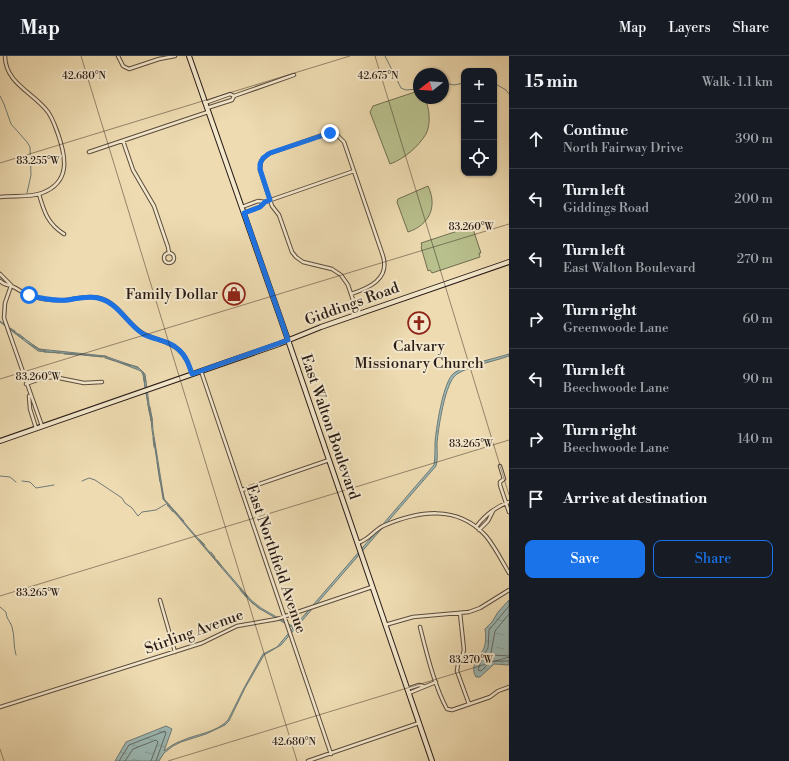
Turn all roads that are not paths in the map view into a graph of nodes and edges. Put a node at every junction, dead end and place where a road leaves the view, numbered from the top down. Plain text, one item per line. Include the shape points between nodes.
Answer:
1 (5, 56) edge
2 (118, 56) edge
3 (163, 56) edge
4 (171, 56) edge
5 (175, 56) edge
6 (189, 56) edge
7 (159, 59) junction
8 (294, 75) dead end
9 (234, 96) junction
10 (205, 103) junction
11 (208, 110) junction
12 (123, 141) junction
13 (89, 152) dead end
14 (354, 171) junction
15 (39, 194) junction
16 (0, 197) edge
17 (270, 200) junction
18 (265, 202) junction
19 (242, 207) junction
20 (244, 213) junction
21 (64, 234) dead end
22 (169, 253) junction
23 (509, 262) edge
24 (0, 274) edge
25 (0, 281) edge
26 (11, 286) junction
27 (351, 294) junction
28 (358, 314) junction
29 (288, 340) junction
30 (201, 371) junction
31 (192, 374) junction
32 (102, 382) dead end
33 (26, 384) junction
34 (29, 394) junction
35 (42, 426) junction
36 (36, 428) junction
37 (0, 440) edge
38 (329, 460) junction
39 (500, 466) dead end
40 (242, 490) junction
41 (507, 502) edge
42 (493, 510) junction
43 (509, 512) edge
44 (476, 527) junction
45 (479, 530) junction
46 (357, 543) junction
47 (509, 573) edge
48 (372, 587) junction
49 (509, 590) edge
50 (160, 600) dead end
51 (460, 614) junction
52 (285, 617) junction
53 (385, 624) junction
54 (420, 627) dead end
55 (176, 652) junction
56 (436, 682) junction
57 (509, 687) edge
58 (408, 692) junction
59 (469, 704) junction
60 (0, 708) edge
61 (418, 723) junction
62 (331, 754) junction
63 (308, 761) edge
64 (432, 761) edge

1 - 15 street via 11,77 39,102 51,117 64,153 64,167 59,180 51,189
2 - 7 street via 122,65 128,69
3 - 7 street
4 - 5 street
4 - 7 street
6 - 10 main road, East Walton Boulevard
8 - 9 street
9 - 10 street via 230,94
9 - 11 street via 232,100
10 - 11 main road, East Walton Boulevard
11 - 12 street
11 - 19 main road, East Walton Boulevard
12 - 13 street
12 - 22 street via 133,170 154,206
14 - 17 street
14 - 17 street via 346,145 341,138 333,134 326,134 270,153 261,162 260,169
14 - 27 street via 385,265 372,285
15 - 16 street
15 - 21 street via 48,220
17 - 18 street
17 - 27 street via 279,215 294,255 305,264 337,272 346,280
18 - 19 street via 258,201
18 - 20 street via 260,207
19 - 20 main road, East Walton Boulevard
20 - 29 main road, East Walton Boulevard
22 - 22 street via 164,258 170,263 174,258
23 - 28 main road, Giddings Road
24 - 26 street
25 - 26 street
26 - 31 street via 47,300 89,297 107,301 118,308 141,332 177,348 184,356
26 - 33 street via 5,302 4,318
27 - 28 street
28 - 29 main road, Giddings Road
29 - 30 main road, Giddings Road
29 - 38 main road, East Walton Boulevard
30 - 31 main road, Giddings Road
30 - 40 street, East Northfield Avenue
31 - 35 main road, Giddings Road
32 - 33 street via 52,377
33 - 34 street
34 - 35 street
34 - 36 street via 30,409
35 - 36 main road, Giddings Road
36 - 37 main road, Giddings Road
38 - 40 street
38 - 46 main road, East Walton Boulevard
39 - 41 street via 504,479 500,485
40 - 52 street, East Northfield Avenue
41 - 42 street
41 - 43 street
42 - 44 street
42 - 45 street via 488,521
44 - 45 street
44 - 46 street via 454,516 440,513 425,514 385,526 368,539
45 - 47 street via 491,543
46 - 48 main road, East Walton Boulevard
48 - 52 street, Stirling Avenue
48 - 53 main road, East Walton Boulevard
49 - 51 street via 478,609
50 - 55 street
51 - 53 street via 413,617
51 - 59 street via 464,650 457,671
52 - 55 street, Stirling Avenue via 237,626 206,642
52 - 62 street, East Northfield Avenue
53 - 58 main road, East Walton Boulevard
54 - 56 street
55 - 60 street, Stirling Avenue
56 - 58 street via 424,686 421,690
56 - 59 street via 448,709
57 - 59 street
58 - 61 main road, East Walton Boulevard
61 - 62 street
61 - 64 main road, East Walton Boulevard
62 - 63 street

